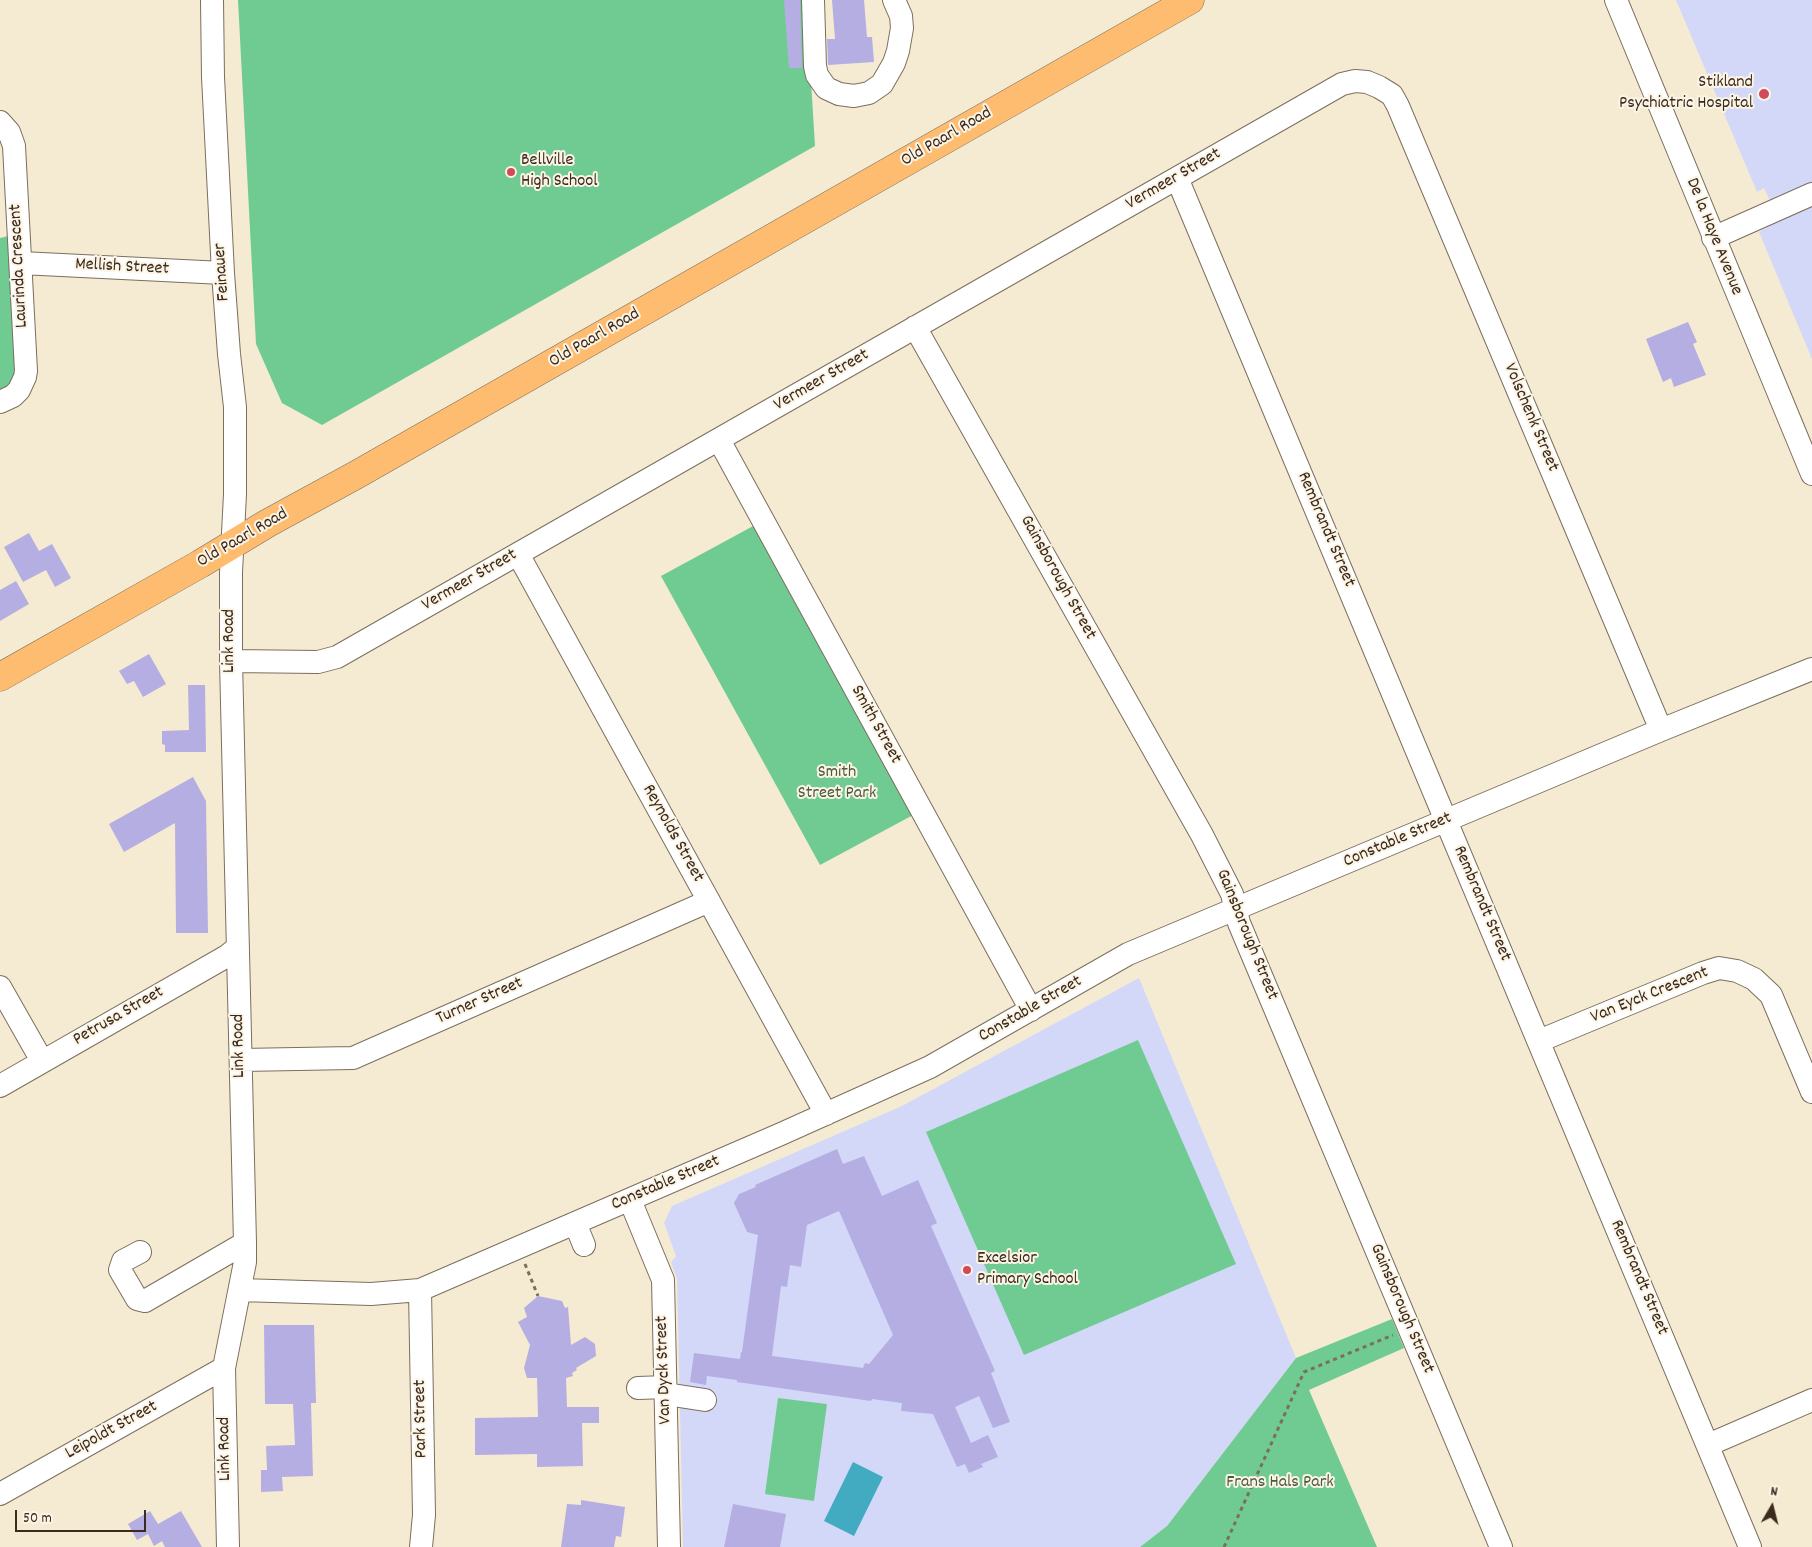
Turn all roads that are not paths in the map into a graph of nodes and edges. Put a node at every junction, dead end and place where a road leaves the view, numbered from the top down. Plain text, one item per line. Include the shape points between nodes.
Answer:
1 (212, 0) edge
2 (813, 0) edge
3 (894, 0) edge
4 (1190, 0) edge
5 (1616, 0) edge
6 (1398, 106) joint
7 (0, 122) edge
8 (1177, 178) junction
9 (1812, 194) edge
10 (1713, 238) junction
11 (20, 263) junction
12 (223, 273) junction
13 (915, 327) junction
14 (0, 402) edge
15 (718, 440) junction
16 (1812, 474) edge
17 (232, 544) junction
18 (518, 554) junction
19 (231, 661) junction
20 (1812, 669) edge
21 (0, 677) edge
22 (1662, 730) junction
23 (1446, 821) junction
24 (709, 901) junction
25 (1236, 910) junction
26 (238, 948) junction
27 (0, 987) edge
28 (1030, 1010) junction
29 (8, 1021) edge
30 (1539, 1041) junction
31 (241, 1060) junction
32 (42, 1062) junction
33 (0, 1086) edge
34 (1812, 1092) edge
35 (826, 1114) junction
36 (630, 1200) junction
37 (576, 1223) junction
38 (245, 1243) junction
39 (584, 1245) dead end
40 (140, 1252) dead end
41 (240, 1290) junction
42 (420, 1290) junction
43 (224, 1368) junction
44 (638, 1388) dead end
45 (666, 1391) junction
46 (705, 1400) dead end
47 (1812, 1400) edge
48 (1708, 1445) junction
49 (0, 1494) edge
50 (423, 1546) edge
51 (228, 1547) edge
52 (669, 1547) edge
53 (1501, 1547) edge
54 (1750, 1547) edge

1 - 12 street, Feinauer
2 - 3 street via 817,75 826,88 854,96 869,93 882,84 894,63 902,28
4 - 17 main road, Old Paarl Road
5 - 10 street, De la Haye Avenue
6 - 8 street, Vermeer Street via 1392,95 1367,82 1342,84
6 - 22 street, Volschenk Street
7 - 11 street, Laurinda Crescent via 9,132 14,146
8 - 13 street, Vermeer Street
8 - 23 street, Rembrandt Street
9 - 10 street
10 - 16 street, De la Haye Avenue
11 - 12 street, Mellish Street
11 - 14 street, Laurinda Crescent via 25,378 14,396
12 - 17 street, Feinauer via 235,407 236,494
13 - 15 street, Vermeer Street
13 - 25 street, Gainsborough Street via 1202,835 1232,894
15 - 18 street, Vermeer Street
15 - 28 street, Smith Street
17 - 19 street, Link Road
17 - 21 main road, Old Paarl Road
18 - 19 street, Vermeer Street via 331,659 311,663
18 - 24 street, Reynolds Street
19 - 26 street, Link Road
20 - 22 street, Constable Street
22 - 23 street, Constable Street
23 - 25 street, Constable Street
23 - 30 street, Rembrandt Street
24 - 31 street, Turner Street via 353,1058
24 - 35 street, Reynolds Street
25 - 28 street, Constable Street via 1128,954
25 - 53 street, Gainsborough Street
26 - 31 street, Link Road
26 - 32 street, Petrusa Street
27 - 29 street
28 - 35 street, Constable Street via 930,1067
29 - 32 street
30 - 34 street, Van Eyck Crescent via 1704,973 1719,968 1737,971 1754,979 1771,995
30 - 48 street, Rembrandt Street
31 - 38 street, Link Road
32 - 33 street, Petrusa Street
35 - 36 street, Constable Street
36 - 37 street, Constable Street
36 - 45 street, Van Dyck Street via 663,1280
37 - 39 street
37 - 42 street, Constable Street
38 - 40 street via 145,1301 135,1296 120,1268 123,1261
38 - 41 street, Link Road
41 - 42 street, Constable Street via 371,1294
41 - 43 street, Link Road
42 - 50 street, Park Street
43 - 49 street, Leipoldt Street
43 - 51 street, Link Road
44 - 45 street
45 - 46 street
45 - 52 street, Van Dyck Street
47 - 48 street
48 - 54 street, Rembrandt Street

